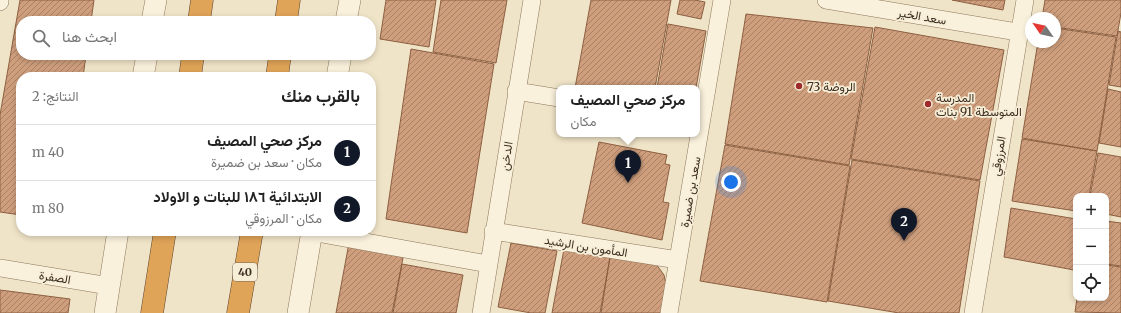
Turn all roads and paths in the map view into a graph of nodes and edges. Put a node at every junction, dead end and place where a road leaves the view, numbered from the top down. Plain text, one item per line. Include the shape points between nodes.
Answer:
1 (156, 0) edge
2 (202, 0) edge
3 (289, 0) edge
4 (350, 0) edge
5 (532, 0) edge
6 (722, 0) edge
7 (826, 0) edge
8 (1025, 0) edge
9 (153, 16) edge
10 (200, 16) edge
11 (287, 16) edge
12 (347, 16) edge
13 (1018, 32) junction
14 (146, 60) edge
15 (192, 60) edge
16 (279, 60) edge
17 (340, 60) edge
18 (144, 72) edge
19 (191, 72) edge
20 (278, 72) edge
21 (338, 72) edge
22 (516, 91) junction
23 (556, 98) edge
24 (700, 116) edge
25 (697, 137) edge
26 (493, 231) junction
27 (117, 236) edge
28 (164, 236) edge
29 (251, 236) edge
30 (311, 236) edge
31 (334, 236) edge
32 (678, 260) junction
33 (488, 264) junction
34 (0, 268) edge
35 (109, 286) junction
36 (105, 313) edge
37 (152, 313) edge
38 (238, 313) edge
39 (298, 313) edge
40 (481, 313) edge
41 (669, 313) edge
42 (973, 313) edge

1 - 9 street
2 - 10 highway
3 - 11 highway
4 - 12 street
5 - 22 street, الدخن
6 - 24 street, سعد بن ضميرة
7 - 13 street, سعد الخير
8 - 13 street, المرزوقي
13 - 42 street, المرزوقي
14 - 18 street
15 - 19 highway
16 - 20 highway
17 - 21 street
22 - 23 street
22 - 26 street, الدخن
25 - 32 street, سعد بن ضميرة
26 - 32 street, المأمون بن الرشيد
26 - 33 street, الدخن
27 - 35 street
28 - 37 highway
29 - 38 highway, 40
30 - 39 street
31 - 33 street
32 - 41 street, سعد بن ضميرة
33 - 40 street, الدخن
34 - 35 street, الصفرة
35 - 36 street

